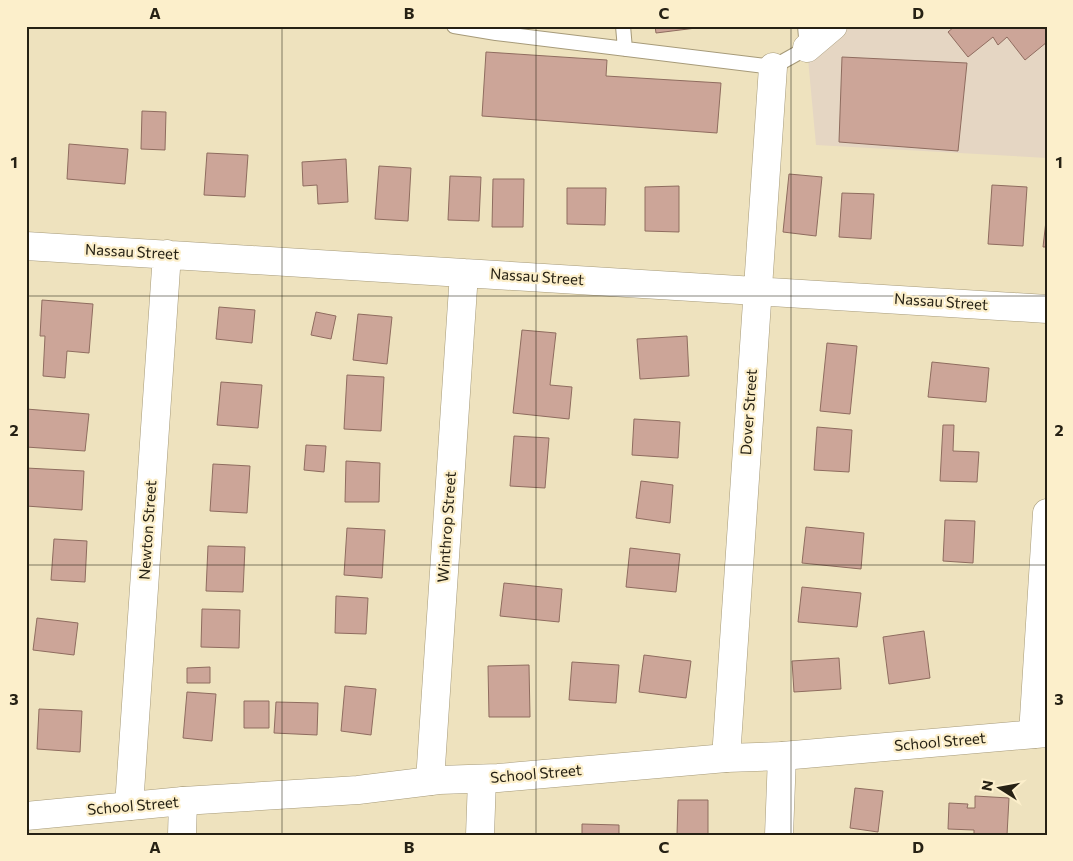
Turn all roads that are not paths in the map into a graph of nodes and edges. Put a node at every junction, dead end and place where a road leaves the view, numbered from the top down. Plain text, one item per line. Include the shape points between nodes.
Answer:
1 (454, 26) edge
2 (623, 26) edge
3 (833, 26) edge
4 (497, 30) edge
5 (806, 37) edge
6 (624, 49) junction
7 (773, 67) junction
8 (26, 246) edge
9 (166, 254) junction
10 (464, 272) junction
11 (757, 291) junction
12 (1047, 309) edge
13 (1047, 514) edge
14 (1040, 733) edge
15 (782, 756) junction
16 (726, 758) junction
17 (482, 779) junction
18 (430, 781) junction
19 (183, 801) junction
20 (129, 806) junction
21 (26, 816) edge
22 (182, 835) edge
23 (480, 835) edge
24 (779, 835) edge

1 - 4 lane
2 - 6 lane
3 - 5 street
4 - 6 lane
5 - 7 lane
6 - 7 lane
7 - 11 street, Dover Street
8 - 9 street, Nassau Street
9 - 10 street, Nassau Street
9 - 20 street, Newton Street
10 - 11 street, Nassau Street
10 - 18 street, Winthrop Street
11 - 12 street, Nassau Street
11 - 16 street, Dover Street
13 - 14 street
14 - 15 street, School Street
15 - 16 street, School Street
15 - 24 street
16 - 17 street, School Street
17 - 18 street, School Street
17 - 23 street
18 - 19 street, School Street via 358,790
19 - 20 street, School Street
19 - 22 street
20 - 21 street, School Street

